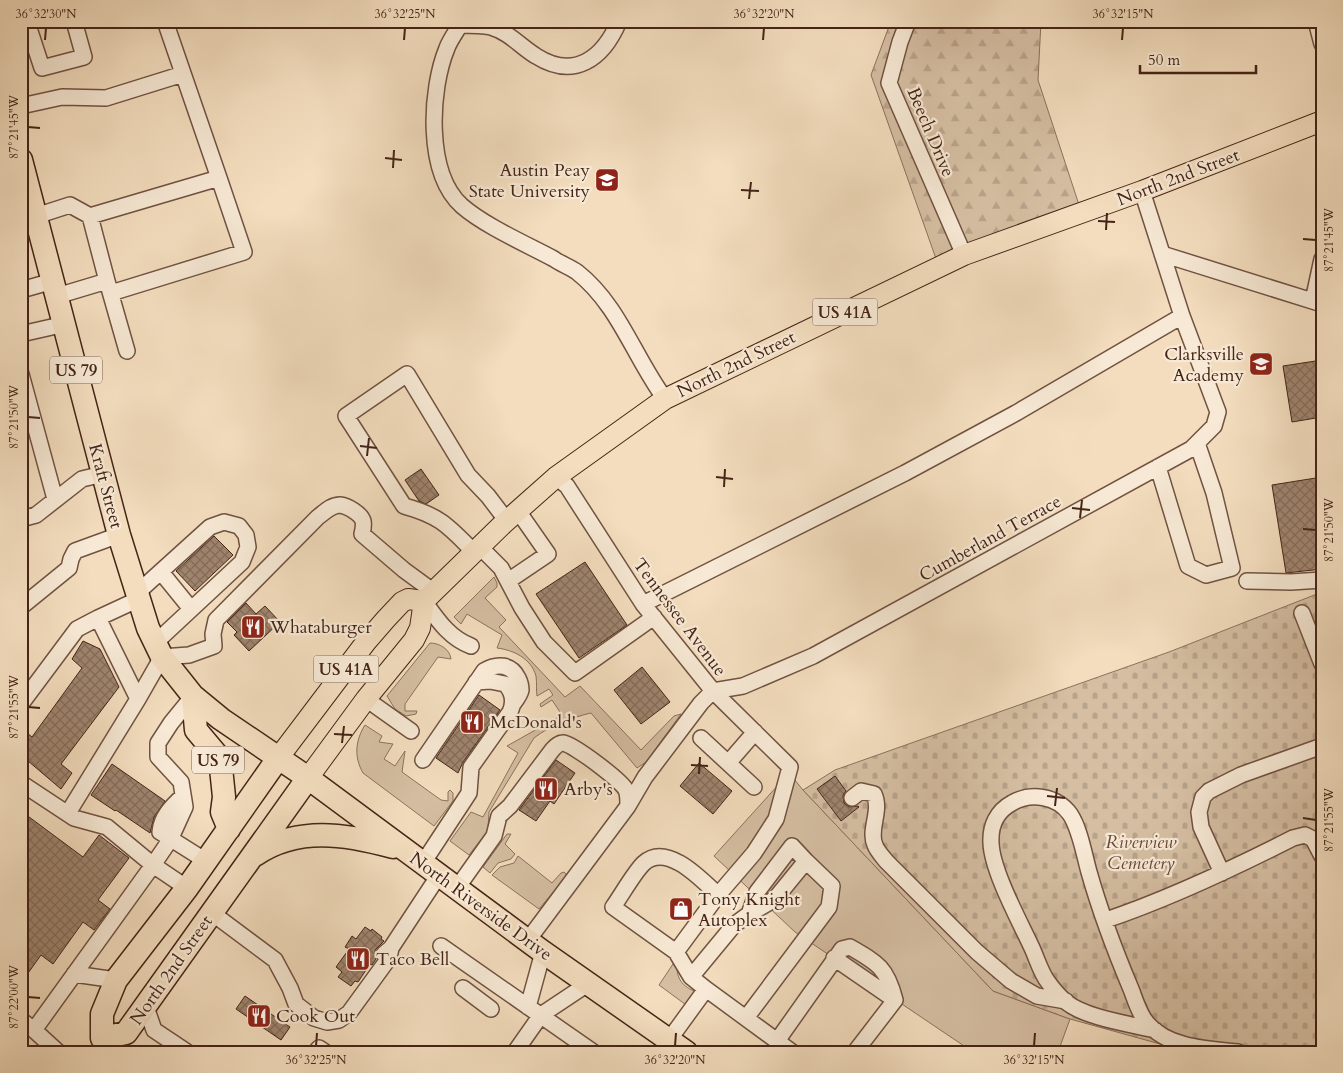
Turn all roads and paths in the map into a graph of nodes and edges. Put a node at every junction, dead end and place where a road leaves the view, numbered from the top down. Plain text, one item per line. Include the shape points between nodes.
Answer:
1 (74, 21) edge
2 (165, 21) edge
3 (619, 21) edge
4 (908, 21) edge
5 (1316, 21) edge
6 (28, 22) edge
7 (21, 23) edge
8 (1322, 44) edge
9 (184, 74) junction
10 (21, 106) edge
11 (1322, 121) edge
12 (21, 160) edge
13 (219, 178) junction
14 (24, 187) edge
15 (1142, 191) junction
16 (36, 216) junction
17 (90, 216) junction
18 (1162, 254) junction
19 (964, 255) junction
20 (1322, 259) edge
21 (109, 287) junction
22 (55, 289) junction
23 (21, 290) edge
24 (1317, 302) edge
25 (1182, 316) junction
26 (65, 324) junction
27 (21, 334) edge
28 (127, 351) dead end
29 (21, 374) edge
30 (665, 399) junction
31 (1197, 443) junction
32 (1158, 467) junction
33 (104, 474) junction
34 (556, 477) junction
35 (55, 499) junction
36 (512, 516) junction
37 (21, 519) edge
38 (119, 535) junction
39 (477, 550) junction
40 (163, 570) junction
41 (1322, 580) edge
42 (508, 581) junction
43 (1247, 581) dead end
44 (138, 596) junction
45 (429, 596) junction
46 (643, 604) junction
47 (196, 605) junction
48 (21, 607) edge
49 (1302, 614) dead end
50 (654, 617) junction
51 (98, 618) junction
52 (471, 646) dead end
53 (158, 650) junction
54 (1322, 664) edge
55 (713, 691) junction
56 (193, 696) junction
57 (138, 699) junction
58 (366, 699) junction
59 (21, 704) edge
60 (410, 731) dead end
61 (755, 732) junction
62 (701, 738) dead end
63 (1322, 746) edge
64 (279, 757) junction
65 (422, 760) dead end
66 (729, 762) junction
67 (308, 778) junction
68 (21, 783) edge
69 (754, 787) dead end
70 (852, 798) dead end
71 (628, 806) junction
72 (68, 813) junction
73 (229, 829) junction
74 (170, 840) junction
75 (1322, 856) edge
76 (252, 857) junction
77 (206, 861) junction
78 (422, 863) junction
79 (153, 865) junction
80 (1222, 873) junction
81 (187, 888) junction
82 (457, 888) junction
83 (718, 895) junction
84 (212, 913) junction
85 (1106, 920) junction
86 (441, 946) dead end
87 (536, 946) junction
88 (676, 952) junction
89 (74, 974) junction
90 (691, 977) junction
91 (116, 980) junction
92 (589, 983) junction
93 (463, 988) dead end
94 (706, 989) junction
95 (1066, 1001) junction
96 (146, 1007) junction
97 (491, 1009) dead end
98 (535, 1011) junction
99 (746, 1018) junction
100 (21, 1020) edge
101 (34, 1030) junction
102 (1155, 1030) junction
103 (777, 1041) junction
104 (98, 1045) edge
105 (678, 1046) edge
106 (181, 1050) edge
107 (58, 1052) edge
108 (316, 1052) edge
109 (325, 1052) edge
110 (516, 1052) edge
111 (594, 1052) edge
112 (792, 1052) edge
113 (855, 1052) edge
114 (1238, 1052) edge

1 - 6 street via 84,57 42,68
2 - 9 street
3 - 30 street via 604,48 583,64 558,67 491,27 460,24 447,47 433,108 437,157 443,176 460,204 576,272 598,293 616,315 652,382
4 - 19 street, Beech Drive via 889,83
5 - 8 street
6 - 7 street
9 - 10 street via 106,98 62,97
9 - 13 street
11 - 15 main road, North 2nd Street / US 41A
12 - 14 highway, Kraft Street / US 79
13 - 17 street
13 - 21 street via 244,252
14 - 16 highway, Kraft Street / US 79
15 - 18 street, Cumberland Terrace
15 - 19 main road, North 2nd Street / US 41A
16 - 17 street via 70,204
16 - 22 highway, Kraft Street / US 79
17 - 21 street
18 - 24 street
18 - 25 street, Cumberland Terrace
19 - 30 main road, North 2nd Street / US 41A
20 - 24 street
21 - 22 street
21 - 28 street
22 - 23 street
22 - 26 highway, Kraft Street / US 79
25 - 31 street, Cumberland Terrace via 1218,412 1214,426
25 - 46 street via 1016,413 905,473
26 - 27 street
26 - 33 highway, Kraft Street / US 79
29 - 35 street
30 - 34 main road, North 2nd Street / US 41A
31 - 32 street, Cumberland Terrace
31 - 32 street via 1214,493 1232,568 1206,575 1188,566
32 - 55 street, Cumberland Terrace via 813,656 744,686
33 - 35 street via 82,479
33 - 38 highway, Kraft Street / US 79
34 - 36 main road, North 2nd Street / US 41A
34 - 46 street, Tennessee Avenue via 567,486
35 - 37 street via 36,515
36 - 39 main road, North 2nd Street / US 41A
36 - 39 street via 468,475 407,374 346,416 404,506 424,511 444,522
36 - 42 street via 548,554
38 - 44 highway, Kraft Street / US 79
38 - 48 street via 75,551 69,568
39 - 42 street via 501,568
39 - 45 main road, North 2nd Street / US 41A
40 - 44 street
40 - 47 street
40 - 47 street via 210,527 224,522 239,526 246,535 248,547 242,562
41 - 43 street
42 - 50 street via 544,642 575,674
44 - 51 street
44 - 53 highway, Kraft Street / US 79
45 - 52 street via 442,626
45 - 53 street via 362,534 364,523 361,516 340,505 318,517 216,620 214,646 189,655
45 - 58 main road, North 2nd Street / US 41A via 414,640
45 - 64 main road, North 2nd Street / US 41A via 402,602 386,618
46 - 50 street, Tennessee Avenue
47 - 53 street
49 - 54 street
50 - 55 street, Tennessee Avenue
51 - 57 street
51 - 59 street via 77,629
53 - 56 highway, Kraft Street / US 79
53 - 57 street
55 - 61 street, Tennessee Avenue
55 - 71 street via 645,777
56 - 64 highway, Kraft Street / US 79 via 221,719
56 - 73 highway, US 79 via 196,730 216,755 221,768 222,812
56 - 74 street via 158,743 158,757 181,782 183,796 161,822 160,832
57 - 72 street
58 - 60 street
58 - 67 main road, North 2nd Street / US 41A
61 - 66 street
61 - 83 street, Tennessee Avenue via 790,767 776,819 754,853
62 - 66 street
63 - 80 street via 1241,775 1203,797 1200,827
64 - 67 highway, North Riverside Drive
64 - 73 highway, North 2nd Street / US 41A
65 - 78 street via 476,682 505,684 512,695 510,712 471,767 469,793
66 - 69 street
67 - 76 highway, North 2nd Street
67 - 78 highway, North Riverside Drive
68 - 72 street
70 - 95 street via 861,791 874,794 878,802 875,846 977,952 1011,981 1037,996
71 - 82 street via 627,792 614,777 573,747 558,744 499,816 494,836
71 - 87 street
72 - 79 street via 74,818 107,827
73 - 77 highway, North 2nd Street / US 41A
74 - 77 street
74 - 79 street
75 - 80 street via 1313,839 1305,835
76 - 78 highway, US 41A via 284,840 318,834 364,839
76 - 84 highway, North 2nd Street / US 41A
77 - 81 highway, North 2nd Street / US 41A
78 - 82 highway, North Riverside Drive
78 - 84 street via 391,948 340,1010 324,1014 301,997 293,996 275,960
79 - 81 street
79 - 89 street
80 - 85 street
81 - 91 highway, North 2nd Street / US 41A
82 - 87 highway, North Riverside Drive
83 - 88 street
83 - 88 street via 695,873 673,859 656,857 644,863 613,907
84 - 96 highway, North 2nd Street / US 41A
85 - 95 street via 1070,814 1061,806 1037,796 1026,797 998,814 992,827 994,859 1048,981
85 - 102 street via 1139,1008 1146,1022
86 - 98 street
87 - 92 highway, North Riverside Drive
87 - 98 street
88 - 90 street
89 - 91 street
89 - 101 street
90 - 94 street
90 - 99 street via 734,925 775,899 806,861 832,886 829,907
91 - 104 highway, North 2nd Street / US 41A via 102,1014
92 - 98 street
92 - 105 highway, North Riverside Drive
93 - 97 street
94 - 99 street
94 - 105 street
95 - 102 street via 1080,1011
96 - 104 highway, North 2nd Street / US 41A via 126,1033
96 - 106 street via 154,1030
98 - 110 street
98 - 111 street
99 - 103 street
100 - 101 street
101 - 107 street
102 - 114 street via 1178,1043
103 - 112 street
103 - 113 street via 834,958 842,949 850,947 882,968 891,982 895,1000
108 - 109 street via 319,1048

